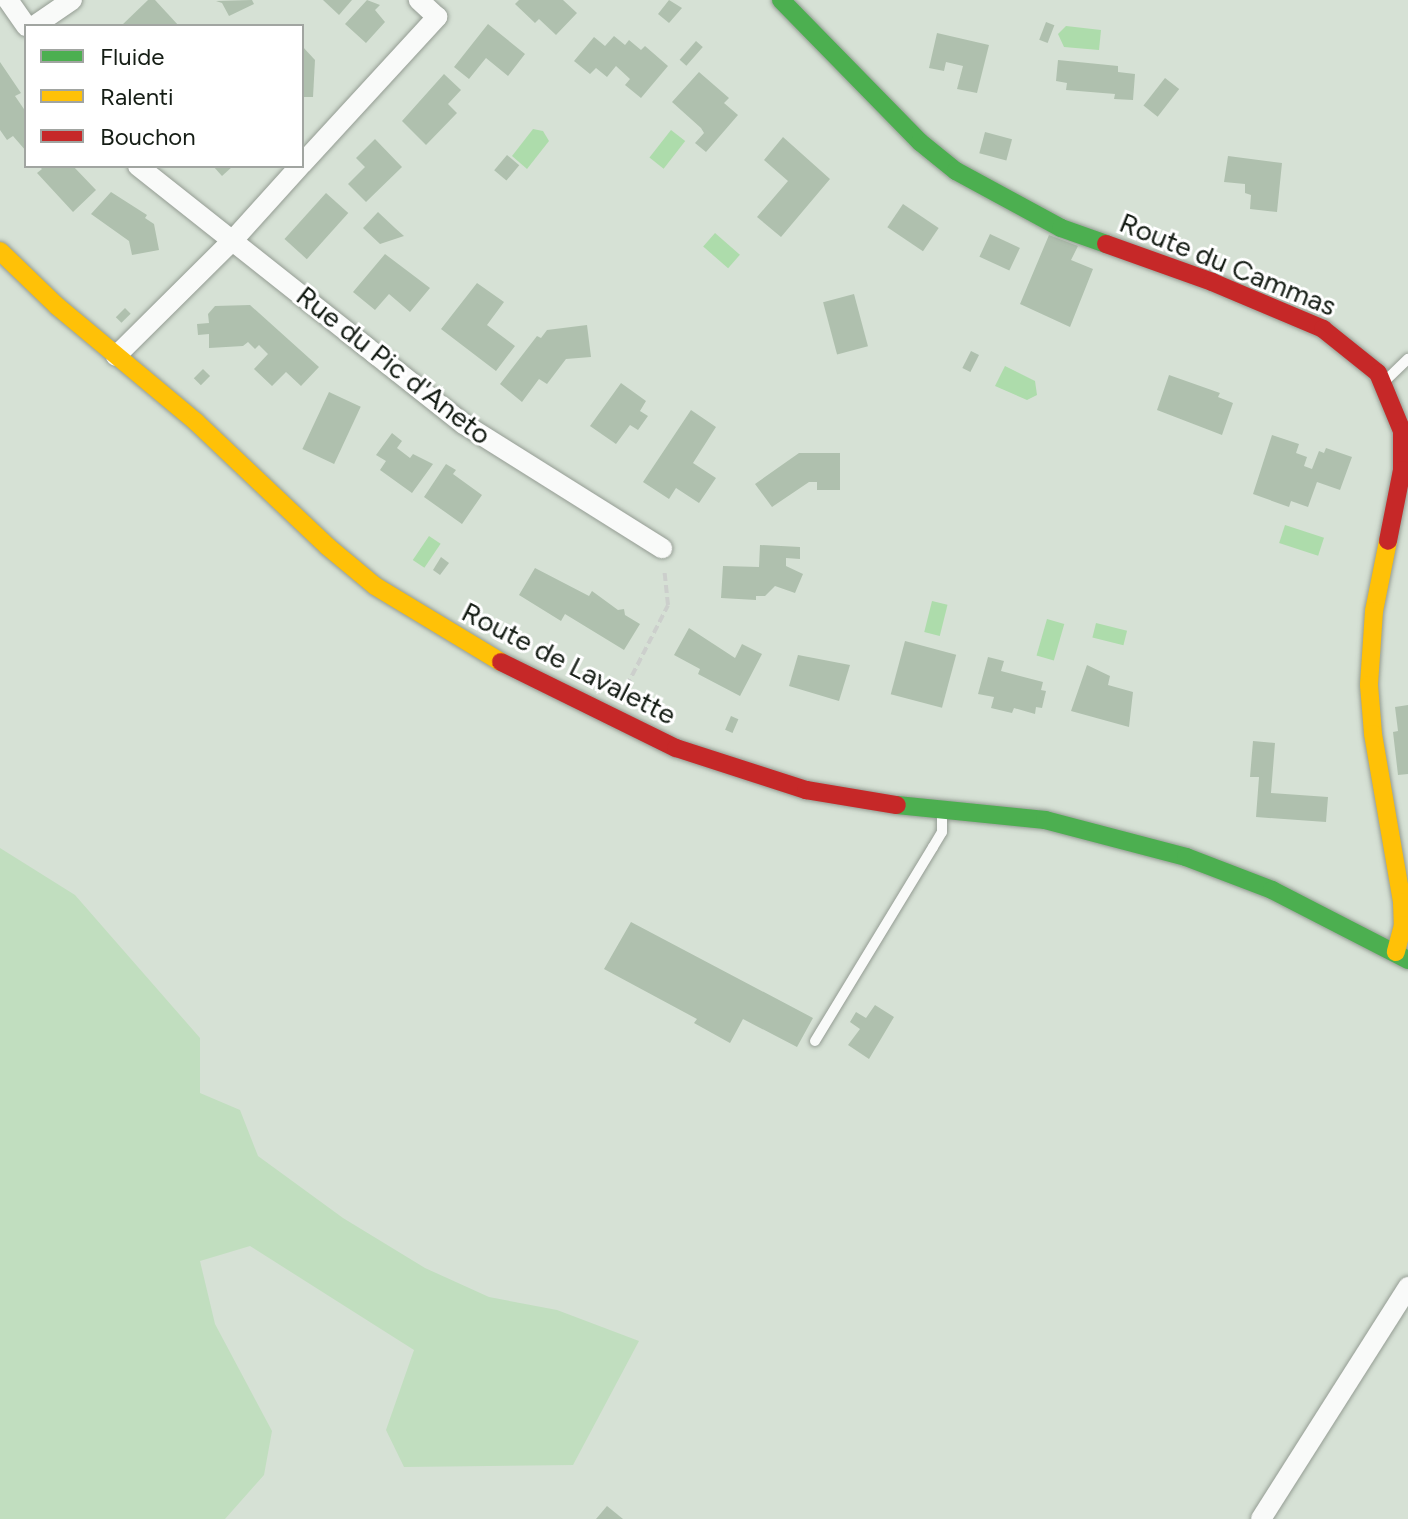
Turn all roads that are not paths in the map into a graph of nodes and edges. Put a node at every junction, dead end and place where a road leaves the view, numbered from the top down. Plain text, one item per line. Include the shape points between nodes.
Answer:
1 (8, 0) edge
2 (72, 0) edge
3 (419, 0) edge
4 (781, 0) edge
5 (25, 24) edge
6 (37, 24) edge
7 (304, 162) edge
8 (141, 168) edge
9 (298, 168) edge
10 (234, 239) junction
11 (0, 251) edge
12 (116, 356) junction
13 (1405, 365) edge
14 (1383, 383) junction
15 (662, 548) road end
16 (942, 808) junction
17 (1402, 956) edge
18 (815, 1041) dead end
19 (1408, 1287) edge
20 (1261, 1519) edge

1 - 5 street
2 - 6 street
3 - 7 street via 437,17
4 - 14 street, Route du Cammas via 920,142 956,171 1061,228 1323,329 1354,351
8 - 10 street, Rue du Pic d'Aneto
9 - 10 street
10 - 12 street
10 - 15 street, Rue du Pic d'Aneto via 464,424
11 - 12 street, Route de Lavalette
12 - 16 street, Route de Lavalette via 375,586 527,678 609,720 741,772 806,790
13 - 14 lane
14 - 17 street, Route du Cammas via 1402,431 1402,470 1374,611 1369,685 1402,902
16 - 17 street, Route de Lavalette via 1045,820 1186,857 1272,890
16 - 18 lane via 942,832
19 - 20 street

